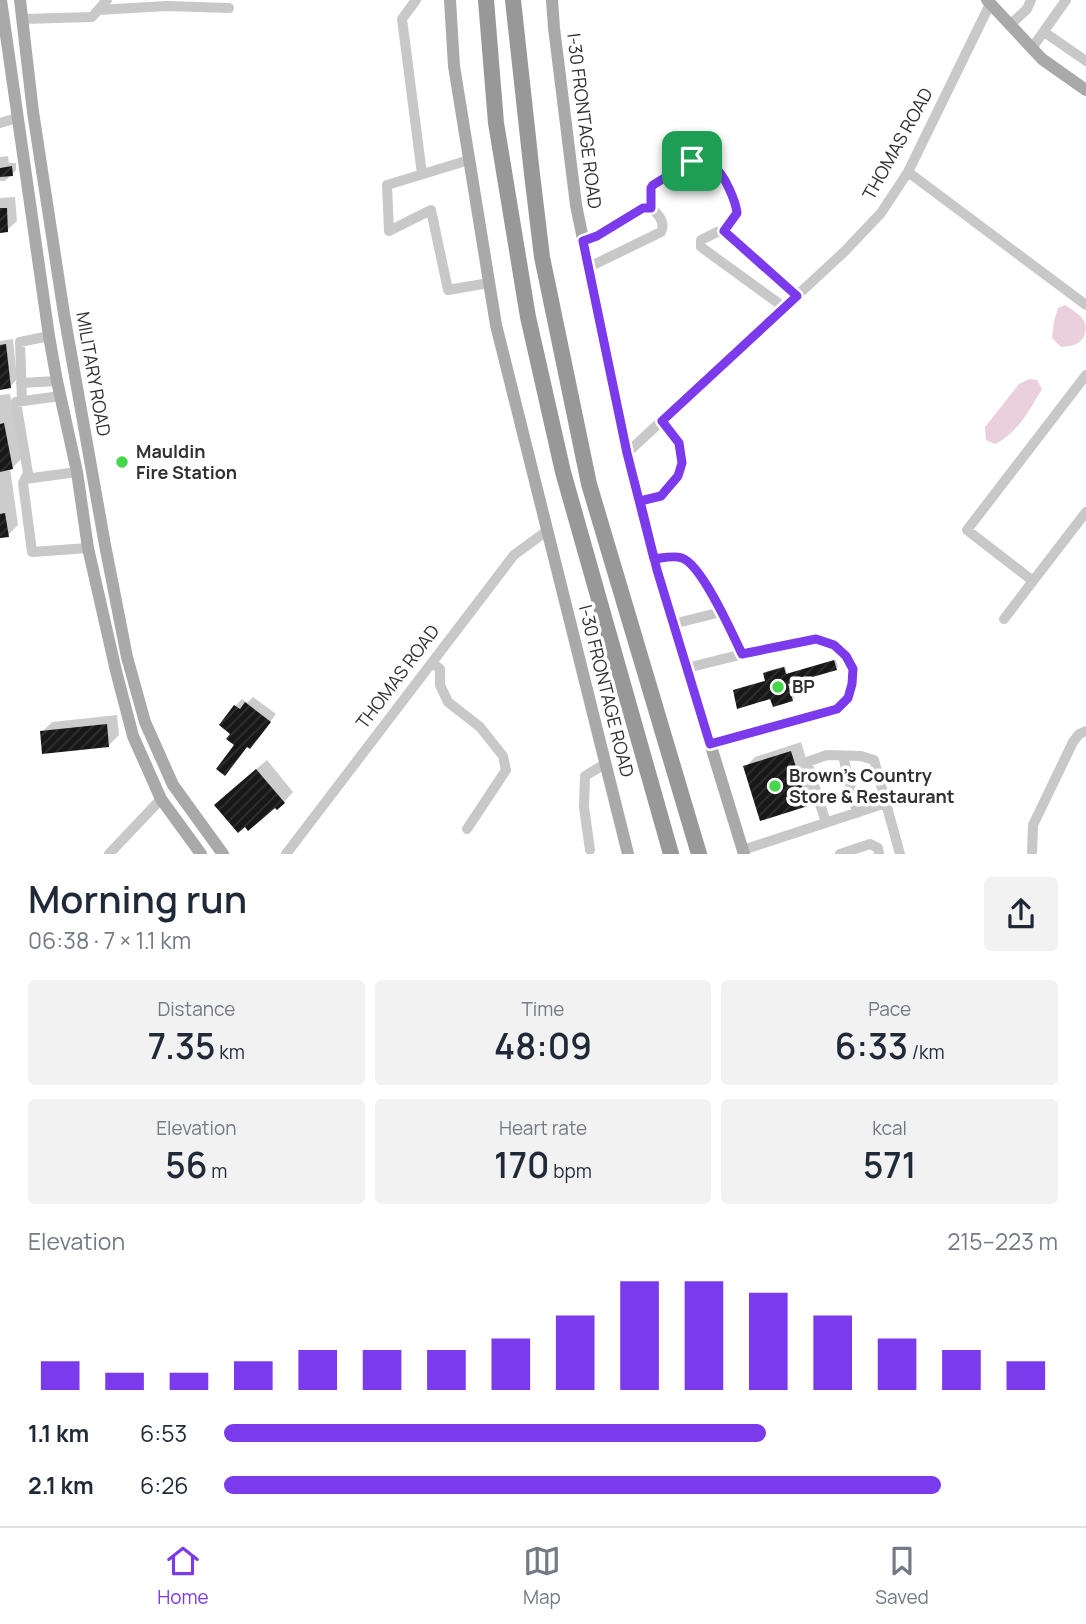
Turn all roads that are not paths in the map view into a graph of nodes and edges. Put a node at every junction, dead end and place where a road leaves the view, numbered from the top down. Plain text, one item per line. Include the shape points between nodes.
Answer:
1 (1, 0) edge
2 (20, 0) edge
3 (107, 0) edge
4 (416, 0) edge
5 (450, 0) edge
6 (486, 0) edge
7 (513, 0) edge
8 (552, 0) edge
9 (1031, 0) edge
10 (1066, 0) edge
11 (989, 2) edge
12 (229, 8) dead end
13 (98, 10) junction
14 (23, 19) junction
15 (1010, 25) junction
16 (1044, 32) junction
17 (1032, 48) junction
18 (1086, 61) edge
19 (1086, 90) edge
20 (33, 111) junction
21 (17, 118) junction
22 (0, 123) edge
23 (469, 160) junction
24 (908, 172) junction
25 (422, 174) junction
26 (651, 208) junction
27 (724, 231) junction
28 (583, 241) junction
29 (589, 267) junction
30 (489, 283) junction
31 (797, 296) junction
32 (1086, 305) edge
33 (785, 308) junction
34 (49, 336) junction
35 (1086, 375) edge
36 (57, 382) junction
37 (21, 383) junction
38 (60, 396) junction
39 (22, 401) junction
40 (662, 421) junction
41 (627, 453) junction
42 (92, 468) junction
43 (77, 472) junction
44 (25, 479) junction
45 (640, 501) junction
46 (1086, 512) edge
47 (548, 530) junction
48 (89, 548) junction
49 (654, 559) junction
50 (1033, 581) junction
51 (721, 612) junction
52 (1004, 619) dead end
53 (673, 624) junction
54 (742, 654) junction
55 (432, 662) junction
56 (687, 668) junction
57 (1086, 731) edge
58 (710, 744) junction
59 (843, 756) junction
60 (606, 764) junction
61 (161, 799) junction
62 (886, 803) junction
63 (857, 813) junction
64 (826, 823) junction
65 (467, 829) dead end
66 (590, 850) dead end
67 (743, 852) edge
68 (108, 854) edge
69 (201, 854) edge
70 (223, 854) edge
71 (286, 854) edge
72 (628, 854) edge
73 (671, 854) edge
74 (699, 854) edge
75 (840, 854) edge
76 (879, 854) edge
77 (900, 854) edge
78 (1032, 854) edge

1 - 21 main road, MILITARY ROAD
2 - 14 main road, MILITARY ROAD
3 - 13 street
4 - 25 street via 402,19
5 - 23 main road, I-30 FRONTAGE ROAD via 454,66
6 - 73 highway via 496,122 528,317 563,472
7 - 74 highway via 542,257 589,484
8 - 28 main road, I-30 FRONTAGE ROAD
9 - 15 street
10 - 16 street
11 - 15 main road
11 - 24 street, THOMAS ROAD
12 - 13 street
13 - 14 street via 92,17
14 - 20 main road, MILITARY ROAD
15 - 17 main road
16 - 17 street
16 - 18 street
17 - 19 main road
20 - 21 main road
20 - 42 main road, MILITARY ROAD
21 - 22 street
21 - 34 main road, MILITARY ROAD
23 - 25 street
23 - 30 main road, I-30 FRONTAGE ROAD
24 - 31 street, THOMAS ROAD via 881,214
24 - 32 street
25 - 30 street via 387,185 389,231 431,210 448,289
26 - 27 street via 653,185 692,161 701,162 718,170 736,204 737,213
26 - 28 street
26 - 29 street via 662,222 661,232
27 - 31 street
27 - 33 street via 701,240 701,247
28 - 29 main road, I-30 FRONTAGE ROAD
29 - 41 main road, I-30 FRONTAGE ROAD
30 - 47 main road, I-30 FRONTAGE ROAD
31 - 33 street, THOMAS ROAD
33 - 40 street, THOMAS ROAD
34 - 36 main road, MILITARY ROAD
34 - 37 street via 20,342
35 - 50 street via 967,530
36 - 37 street
36 - 38 main road, MILITARY ROAD
37 - 39 street
38 - 39 street
38 - 43 main road, MILITARY ROAD
39 - 44 street via 16,402 29,473
40 - 41 street, THOMAS ROAD
40 - 45 street via 679,443 682,463 678,476 661,496
41 - 45 main road, I-30 FRONTAGE ROAD
42 - 43 main road
42 - 70 main road, MILITARY ROAD via 127,657 145,722 173,785
43 - 44 street
43 - 48 main road, MILITARY ROAD
44 - 48 street via 32,552
45 - 49 main road, I-30 FRONTAGE ROAD
46 - 50 street
47 - 55 street, THOMAS ROAD via 514,555
47 - 60 main road, I-30 FRONTAGE ROAD
48 - 61 main road, MILITARY ROAD via 133,736
49 - 51 street via 683,558 697,569
49 - 53 main road, I-30 FRONTAGE ROAD
50 - 52 street
51 - 53 street
51 - 54 street
53 - 56 main road, I-30 FRONTAGE ROAD
54 - 56 street
54 - 58 street via 816,639 834,645 853,669 848,698 837,709
55 - 65 street via 440,669 440,685 449,702 480,727 503,755 506,770
55 - 71 street, THOMAS ROAD
56 - 58 main road, I-30 FRONTAGE ROAD
57 - 78 street via 1073,742 1033,825
58 - 67 main road, I-30 FRONTAGE ROAD
59 - 62 street via 874,760
59 - 63 street
59 - 64 street via 827,755 807,762
60 - 66 street via 585,776
60 - 72 main road, I-30 FRONTAGE ROAD
61 - 68 street
61 - 69 main road, MILITARY ROAD
62 - 63 street
62 - 77 street
63 - 64 street
64 - 67 street
75 - 76 street via 870,844

